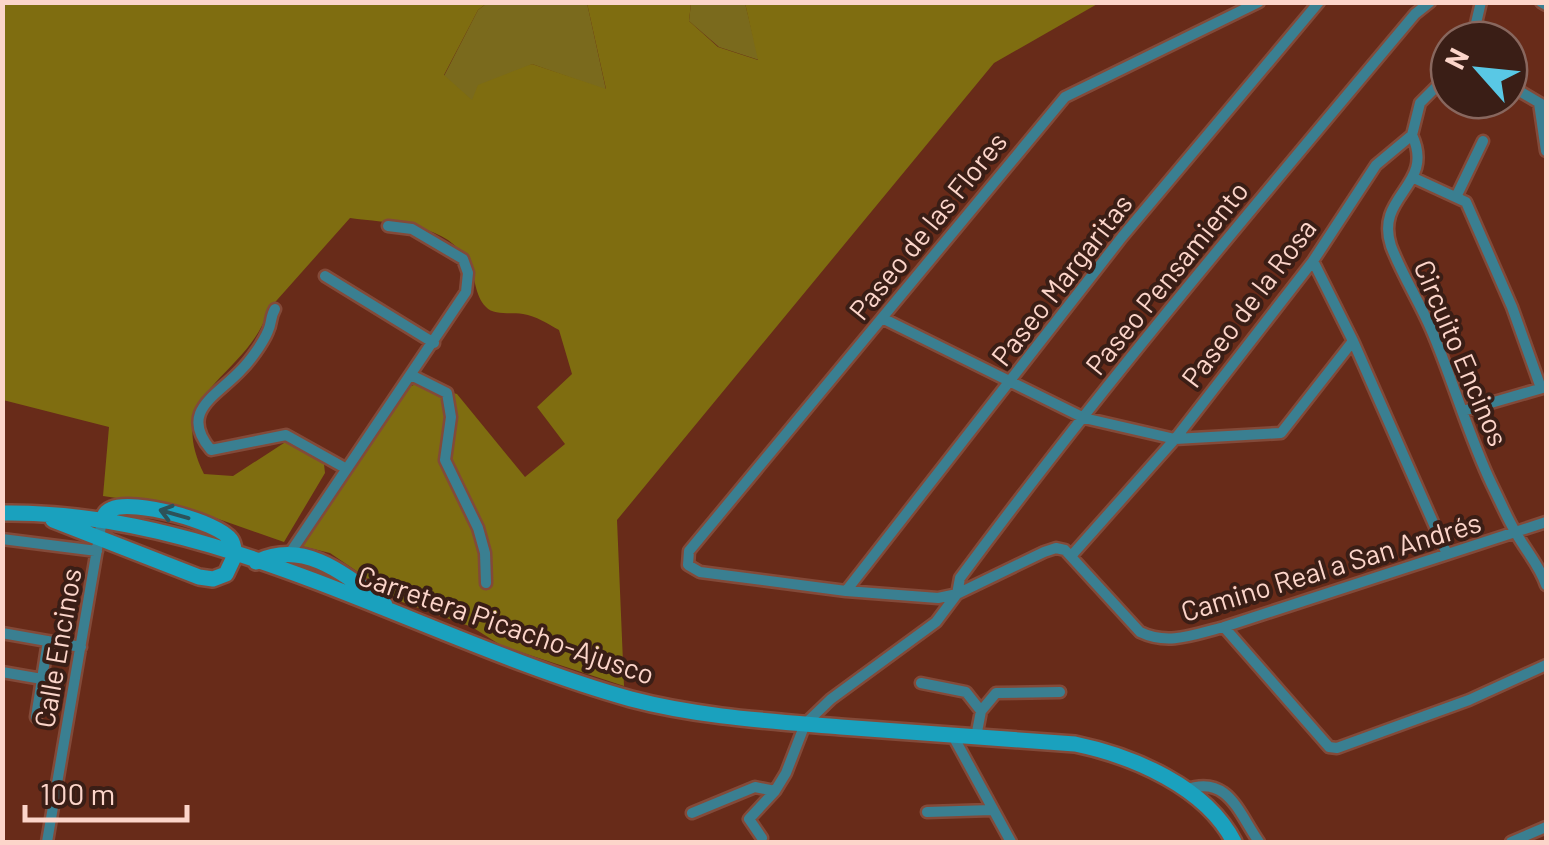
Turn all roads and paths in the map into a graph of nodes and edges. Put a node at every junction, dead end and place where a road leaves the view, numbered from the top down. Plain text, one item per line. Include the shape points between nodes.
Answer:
1 (1259, 2) edge
2 (1319, 2) edge
3 (1430, 2) edge
4 (1429, 94) edge
5 (1543, 105) edge
6 (1412, 135) junction
7 (1483, 141) dead end
8 (1546, 151) edge
9 (1414, 178) junction
10 (1456, 197) junction
11 (388, 226) dead end
12 (1312, 261) junction
13 (325, 276) dead end
14 (275, 310) dead end
15 (882, 318) junction
16 (1353, 341) junction
17 (434, 343) junction
18 (411, 375) junction
19 (1012, 382) junction
20 (1544, 387) edge
21 (1463, 411) junction
22 (1084, 418) junction
23 (1175, 438) junction
24 (345, 468) junction
25 (2, 500) edge
26 (37, 512) junction
27 (2, 513) edge
28 (102, 520) junction
29 (1546, 522) edge
30 (1516, 532) junction
31 (2, 538) edge
32 (98, 546) junction
33 (290, 553) junction
34 (1447, 554) junction
35 (235, 555) junction
36 (1072, 555) junction
37 (256, 562) junction
38 (486, 583) dead end
39 (1546, 585) edge
40 (846, 591) junction
41 (957, 594) junction
42 (397, 614) junction
43 (1224, 626) junction
44 (2, 633) edge
45 (48, 641) junction
46 (81, 646) junction
47 (1546, 665) edge
48 (2, 672) edge
49 (42, 679) junction
50 (921, 683) dead end
51 (1060, 692) dead end
52 (980, 712) junction
53 (36, 717) dead end
54 (805, 724) junction
55 (954, 736) junction
56 (976, 737) junction
57 (1185, 790) junction
58 (775, 791) junction
59 (992, 810) junction
60 (927, 812) dead end
61 (692, 814) dead end
62 (1546, 827) edge
63 (762, 838) dead end
64 (48, 842) edge
65 (1012, 842) edge
66 (1234, 842) edge
67 (1259, 842) edge
68 (1511, 842) edge

1 - 15 street, Paseo de las Flores via 1064,97
2 - 19 street, Paseo Margaritas
3 - 22 street, Paseo Pensamiento via 1301,148
4 - 6 street, Paseo de la Rosa
5 - 8 street
6 - 9 street via 1419,164
6 - 12 street, Paseo de la Rosa via 1376,165
7 - 10 street
9 - 10 street
9 - 21 street, Circuito Encinos via 1389,212 1387,228
10 - 20 street via 1473,216
11 - 17 street via 412,229 463,259 466,292
12 - 16 street
12 - 23 street, Paseo de la Rosa
13 - 17 street
14 - 24 street via 241,370 203,406 200,436 211,450 286,434
15 - 19 street
15 - 40 street, Paseo de las Flores via 689,551 688,565 700,572
16 - 23 street via 1280,433
16 - 34 street
17 - 18 street
18 - 24 street
18 - 38 street via 447,392 445,460 478,528
19 - 22 street
19 - 40 street, Paseo Margaritas
20 - 21 street
21 - 30 street, Circuito Encinos
22 - 23 street
22 - 41 street, Paseo Pensamiento via 960,578
23 - 36 street, Paseo de la Rosa
24 - 33 street
25 - 26 main road
26 - 27 main road
26 - 28 main road
26 - 32 main road
28 - 32 street, Calle Encinos
28 - 35 main road via 116,506 180,515 231,540
29 - 30 street, Camino Real a San Andrés
30 - 34 street, Camino Real a San Andrés
30 - 39 street, Circuito Encinos
31 - 32 street
32 - 35 main road via 213,579 226,574
32 - 46 street, Calle Encinos
33 - 37 main road
33 - 42 main road via 320,560
34 - 43 street, Camino Real a San Andrés
35 - 37 main road, Carretera Picacho-Ajusco
36 - 41 street via 1056,548 1044,552
36 - 43 street, Camino Real a San Andrés via 1130,622 1154,639
37 - 42 main road, Carretera Picacho-Ajusco
40 - 41 street
41 - 54 street via 936,622
42 - 54 main road, Carretera Picacho-Ajusco via 632,699
43 - 47 street via 1322,742 1337,748
44 - 45 street
45 - 46 street
45 - 49 street
46 - 64 street, Calle Encinos
48 - 49 street
49 - 53 street
50 - 52 street via 966,692
51 - 52 street via 996,694
52 - 56 street
54 - 55 main road, Carretera Picacho-Ajusco
54 - 58 street
55 - 56 main road, Carretera Picacho-Ajusco
55 - 59 street
56 - 57 main road, Carretera Picacho-Ajusco via 1106,750
57 - 66 main road, Carretera Picacho-Ajusco
57 - 67 street via 1203,784 1223,790
58 - 61 street via 755,787
58 - 63 street via 749,820
59 - 60 street
59 - 65 street
62 - 68 street

